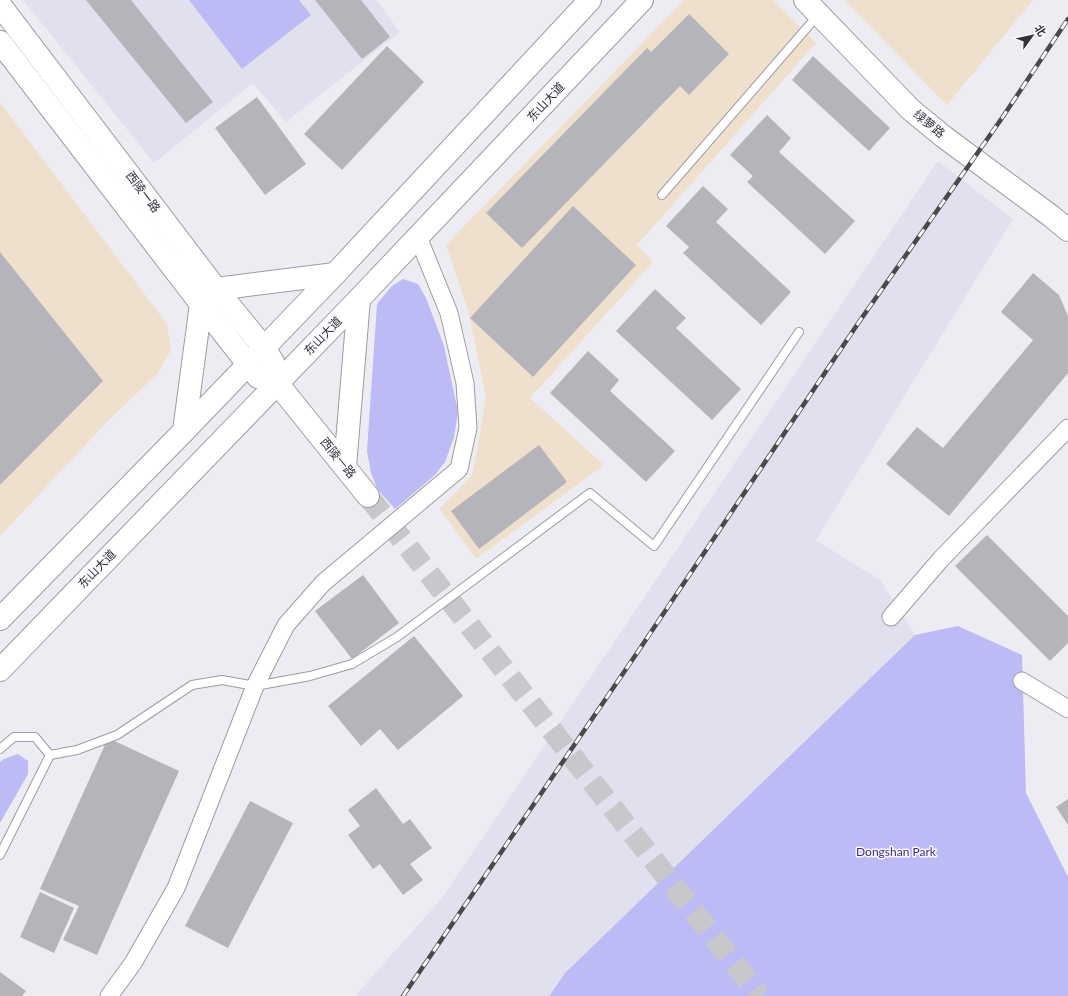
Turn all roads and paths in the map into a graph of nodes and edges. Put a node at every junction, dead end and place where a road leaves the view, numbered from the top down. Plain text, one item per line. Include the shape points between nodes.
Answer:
1 (590, 0) edge
2 (642, 0) edge
3 (0, 5) edge
4 (812, 7) edge
5 (0, 42) edge
6 (662, 195) dead end
7 (1068, 230) edge
8 (418, 236) junction
9 (335, 274) junction
10 (216, 289) junction
11 (359, 299) junction
12 (201, 304) junction
13 (799, 332) dead end
14 (264, 348) junction
15 (248, 364) junction
16 (277, 383) junction
17 (1068, 428) edge
18 (184, 431) junction
19 (345, 466) junction
20 (368, 496) tunnel mouth
21 (891, 617) dead end
22 (0, 619) edge
23 (0, 670) edge
24 (1022, 681) dead end
25 (255, 686) junction
26 (1068, 709) edge
27 (0, 750) edge
28 (50, 755) junction
29 (0, 855) edge
30 (109, 996) edge

1 - 9 main road
2 - 8 main road, 东山大道
3 - 10 main road, 西陵一路
4 - 6 lane
4 - 7 main road, 绿萝路 via 911,110
5 - 12 main road, 西陵一路
8 - 11 main road, 东山大道
8 - 25 street via 448,313 465,383 468,428 459,469 323,583 286,625
9 - 10 main road
9 - 14 main road
10 - 14 main road, 西陵一路
11 - 16 main road, 东山大道
11 - 19 main road
12 - 15 main road, 西陵一路
12 - 18 main road
13 - 25 lane via 654,546 590,493 397,637 352,664 310,676
14 - 15 main road
14 - 16 main road, 西陵一路 via 273,362
15 - 16 main road, 西陵一路 via 258,377
15 - 18 main road
16 - 19 main road, 西陵一路
16 - 23 main road, 东山大道
17 - 21 street via 942,559
18 - 22 main road
19 - 20 main road, 西陵一路
24 - 26 street
25 - 28 lane via 222,680 192,685 117,735 77,750
25 - 30 street via 176,888 134,964
27 - 28 lane via 14,737 35,737
28 - 29 lane

